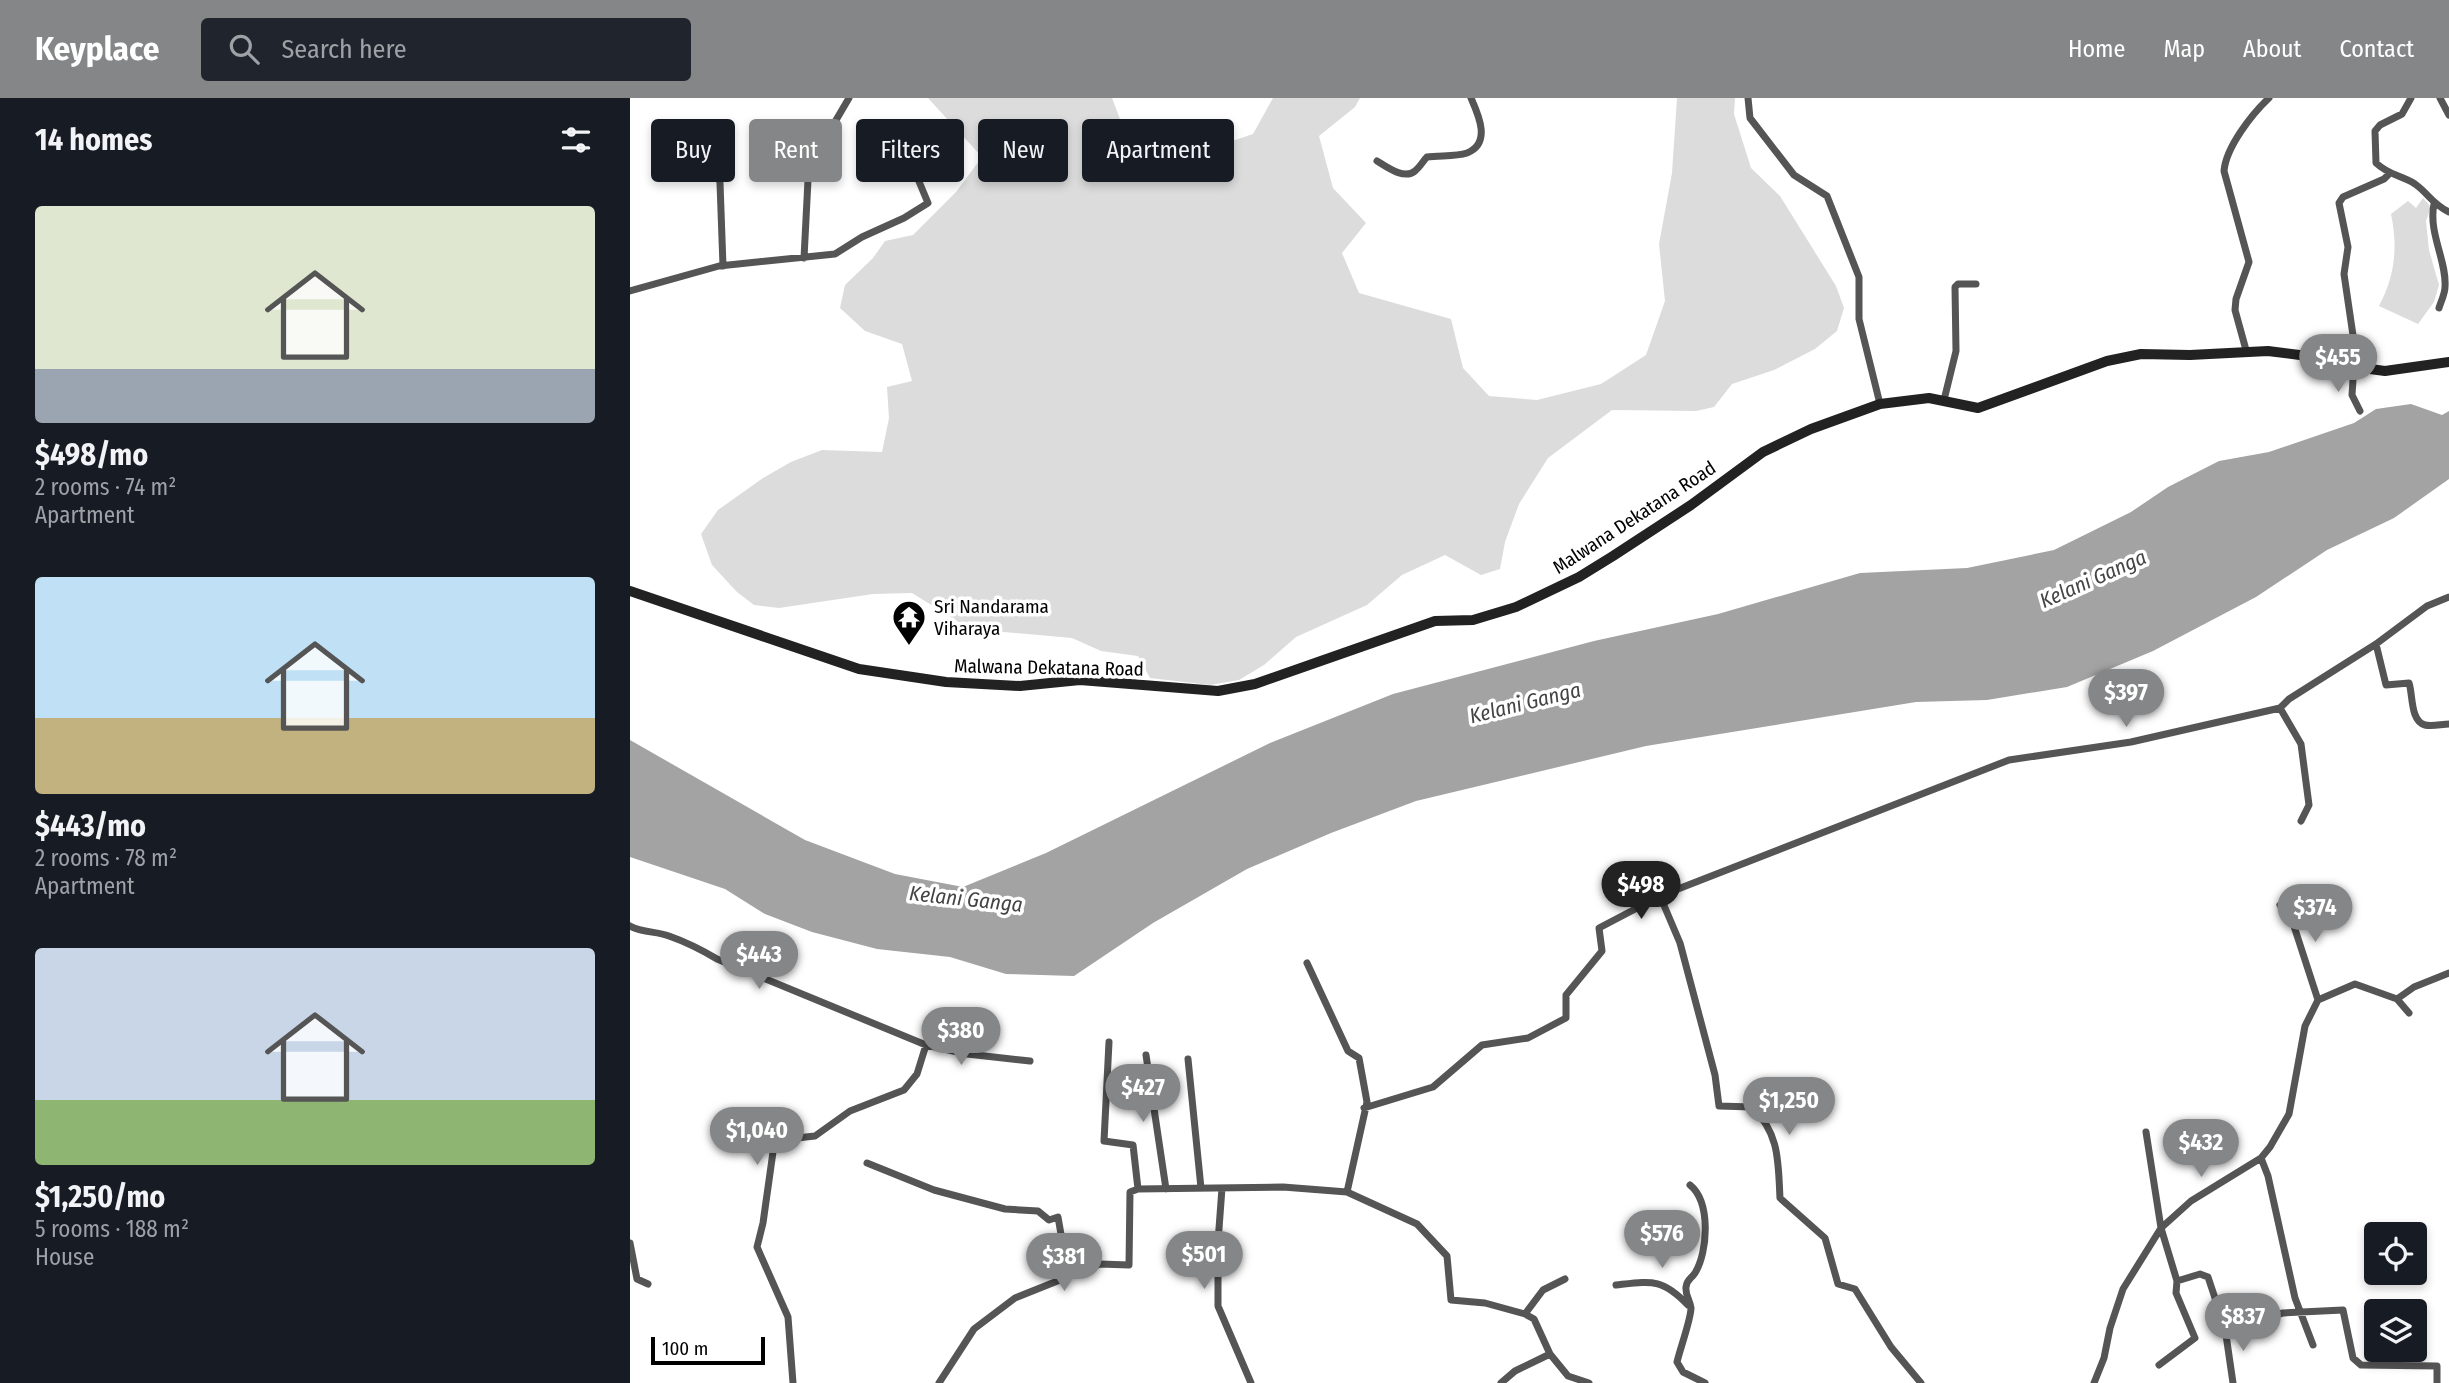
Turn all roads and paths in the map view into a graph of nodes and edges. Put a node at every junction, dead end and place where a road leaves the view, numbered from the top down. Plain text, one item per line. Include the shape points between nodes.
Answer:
1 (849, 98) edge
2 (1471, 98) edge
3 (1748, 98) edge
4 (2269, 98) edge
5 (2411, 98) edge
6 (2440, 98) edge
7 (2449, 115) edge
8 (1377, 161) dead end
9 (2389, 174) junction
10 (720, 182) edge
11 (919, 182) edge
12 (2434, 204) junction
13 (2449, 212) edge
14 (804, 258) junction
15 (723, 266) junction
16 (1976, 284) dead end
17 (630, 291) edge
18 (2439, 308) dead end
19 (2246, 350) junction
20 (2449, 362) edge
21 (2355, 367) junction
22 (1944, 400) junction
23 (1880, 404) junction
24 (2360, 411) dead end
25 (630, 591) edge
26 (2449, 597) edge
27 (2376, 644) junction
28 (2280, 708) junction
29 (2449, 724) edge
30 (2301, 821) dead end
31 (1660, 896) junction
32 (2280, 905) dead end
33 (630, 926) edge
34 (1307, 963) dead end
35 (2449, 972) edge
36 (2397, 999) junction
37 (2318, 1000) junction
38 (2409, 1013) dead end
39 (1109, 1042) dead end
40 (926, 1045) junction
41 (1146, 1055) dead end
42 (1188, 1059) dead end
43 (1030, 1061) dead end
44 (1364, 1108) junction
45 (2146, 1132) dead end
46 (2261, 1158) junction
47 (867, 1163) dead end
48 (1690, 1185) dead end
49 (1201, 1188) junction
50 (1222, 1188) junction
51 (1138, 1189) junction
52 (1166, 1189) junction
53 (1348, 1192) junction
54 (2161, 1228) junction
55 (630, 1243) edge
56 (1073, 1275) junction
57 (1565, 1279) dead end
58 (2177, 1281) junction
59 (648, 1284) dead end
60 (1616, 1285) dead end
61 (1691, 1308) junction
62 (2299, 1311) junction
63 (1525, 1314) junction
64 (2225, 1328) junction
65 (2313, 1345) dead end
66 (1550, 1354) junction
67 (2158, 1365) dead end
68 (793, 1383) edge
69 (939, 1383) edge
70 (1251, 1383) edge
71 (1501, 1383) edge
72 (1589, 1383) edge
73 (1705, 1383) edge
74 (1921, 1383) edge
75 (2094, 1383) edge
76 (2233, 1383) edge
77 (2437, 1383) edge

1 - 14 street via 812,161
2 - 8 street via 1483,127 1467,153 1427,157 1414,173 1407,174
3 - 23 street via 1750,118 1794,175 1827,196 1859,276 1859,319
4 - 19 street via 2254,112 2225,160 2249,262 2235,310
5 - 9 street via 2402,114 2375,131 2375,163
6 - 7 street
9 - 12 street via 2413,183
9 - 21 street via 2339,202 2348,247 2344,274
10 - 15 street
11 - 14 street via 928,203 835,254
12 - 13 street
12 - 18 street via 2438,255 2445,275
14 - 15 street
15 - 17 street
16 - 22 street via 1955,287 1956,351
19 - 21 main road, Malwana Dekatana Road via 2286,352
19 - 22 main road, Malwana Dekatana Road via 2126,356 1984,407
20 - 21 main road, Malwana Dekatana Road via 2385,371
21 - 24 street via 2352,395
22 - 23 main road, Malwana Dekatana Road
23 - 25 main road, Malwana Dekatana Road via 1763,452 1613,556 1516,607 1473,620 1435,621 1255,684 1218,691 1093,681 1020,687 859,669
26 - 27 street via 2427,606
27 - 28 street
27 - 29 street via 2386,685 2409,683 2414,711 2426,726
28 - 30 street via 2301,744 2309,805
28 - 31 street via 2132,742 2009,760
31 - 44 street via 1599,928 1602,951 1566,995 1566,1018 1528,1038 1482,1045 1433,1087
31 - 74 street via 1680,943 1719,1106 1752,1107 1764,1119 1776,1143 1780,1198 1825,1238 1838,1284 1855,1289 1891,1347
32 - 37 street via 2292,920
33 - 40 street via 669,936
34 - 44 street via 1348,1051 1359,1058 1367,1102
35 - 36 street
36 - 37 street via 2355,984
36 - 38 street
37 - 46 street via 2305,1026 2289,1114
39 - 51 street via 1104,1141 1133,1145
40 - 43 street
40 - 68 street via 917,1073 904,1090 850,1111 815,1136 779,1136 757,1247 788,1317
41 - 52 street
42 - 49 street
44 - 53 street
45 - 54 street
46 - 54 street via 2191,1202
46 - 62 street
47 - 56 street via 934,1190 1005,1209 1038,1211 1049,1220 1058,1217 1066,1263
48 - 61 street via 1705,1216 1703,1250 1686,1284
49 - 50 street
49 - 52 street
50 - 53 street
50 - 70 street via 1218,1306
51 - 52 street
51 - 56 street via 1130,1192 1129,1265 1100,1264
53 - 63 street via 1417,1224 1447,1256 1451,1300
54 - 58 street
54 - 75 street via 2123,1289
55 - 59 street via 638,1279
56 - 69 street via 1015,1298 974,1329
57 - 63 street via 1544,1290
58 - 64 street via 2200,1274 2208,1277
58 - 67 street via 2176,1293 2194,1338
60 - 61 street via 1651,1281 1674,1291
61 - 73 street via 1677,1362 1683,1372
62 - 64 street
62 - 65 street
62 - 77 street via 2343,1310 2353,1357 2361,1366 2437,1366
63 - 66 street via 1534,1319
64 - 76 street
66 - 71 street
66 - 72 street via 1568,1376

